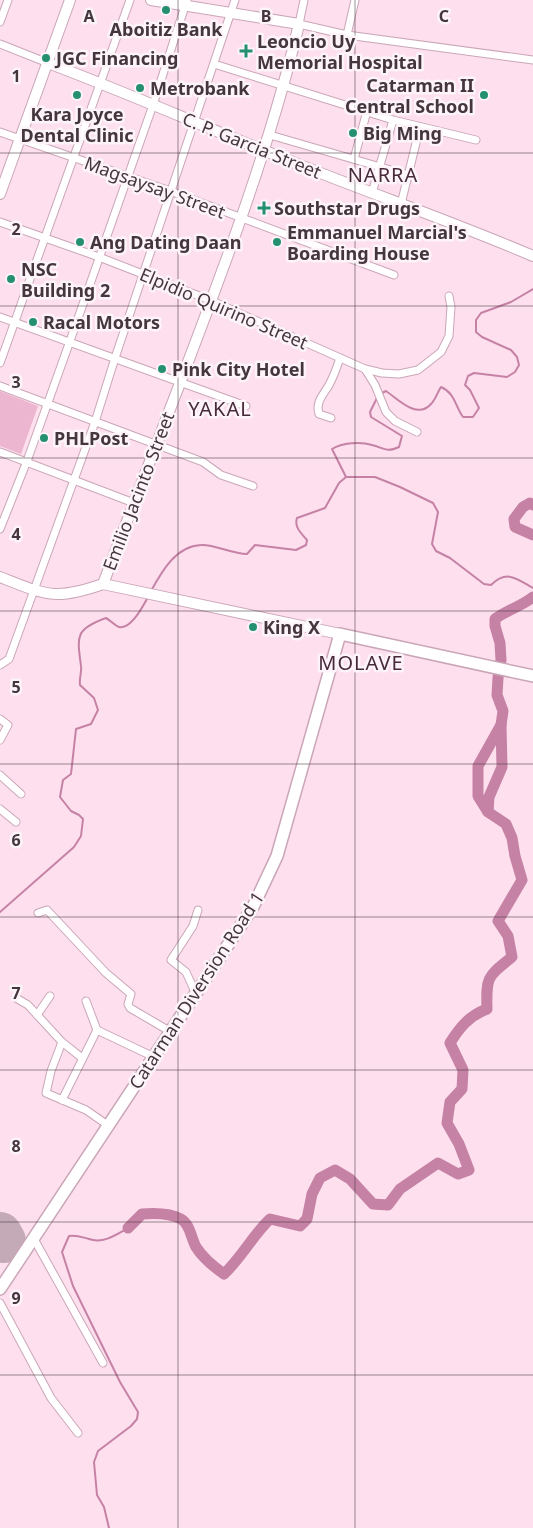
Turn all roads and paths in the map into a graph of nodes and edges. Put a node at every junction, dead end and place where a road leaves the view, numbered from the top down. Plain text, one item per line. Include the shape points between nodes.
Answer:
1 (8, 0) edge
2 (70, 0) edge
3 (130, 0) edge
4 (151, 0) edge
5 (236, 0) edge
6 (304, 0) edge
7 (355, 0) edge
8 (186, 3) edge
9 (231, 12) junction
10 (0, 22) edge
11 (300, 24) junction
12 (347, 34) junction
13 (0, 44) edge
14 (533, 60) edge
15 (48, 63) junction
16 (214, 64) junction
17 (100, 82) junction
18 (285, 86) junction
19 (153, 105) junction
20 (366, 111) junction
21 (393, 120) junction
22 (194, 122) junction
23 (420, 126) junction
24 (0, 132) edge
25 (270, 135) junction
26 (20, 139) junction
27 (476, 140) dead end
28 (265, 151) junction
29 (74, 158) junction
30 (354, 159) junction
31 (380, 167) junction
32 (408, 175) junction
33 (128, 176) junction
34 (170, 191) junction
35 (372, 193) junction
36 (0, 194) edge
37 (401, 204) junction
38 (241, 219) junction
39 (0, 222) edge
40 (45, 238) junction
41 (533, 256) edge
42 (99, 257) junction
43 (143, 274) junction
44 (394, 275) dead end
45 (450, 296) dead end
46 (212, 301) junction
47 (0, 317) edge
48 (15, 322) junction
49 (70, 341) junction
50 (115, 358) junction
51 (340, 358) junction
52 (0, 363) edge
53 (365, 369) junction
54 (180, 382) junction
55 (0, 386) edge
56 (47, 404) junction
57 (246, 406) dead end
58 (331, 418) dead end
59 (95, 422) junction
60 (417, 432) dead end
61 (156, 445) junction
62 (0, 452) edge
63 (27, 461) junction
64 (75, 480) junction
65 (253, 486) dead end
66 (134, 502) junction
67 (0, 529) edge
68 (0, 577) edge
69 (103, 584) junction
70 (34, 590) junction
71 (340, 634) junction
72 (0, 665) edge
73 (533, 676) edge
74 (0, 719) edge
75 (0, 740) edge
76 (0, 775) edge
77 (21, 794) dead end
78 (0, 809) edge
79 (16, 822) dead end
80 (198, 910) dead end
81 (38, 913) dead end
82 (196, 994) junction
83 (50, 996) dead end
84 (16, 998) dead end
85 (86, 1001) dead end
86 (37, 1015) junction
87 (97, 1030) junction
88 (171, 1032) junction
89 (62, 1042) junction
90 (154, 1057) junction
91 (82, 1058) junction
92 (62, 1100) junction
93 (109, 1126) junction
94 (34, 1239) junction
95 (0, 1289) edge
96 (0, 1303) edge
97 (103, 1363) dead end
98 (78, 1434) dead end

1 - 10 street
2 - 15 main road
3 - 17 street
4 - 8 main road
5 - 9 street
6 - 11 street, Emilio Jacinto Street
7 - 12 street
8 - 9 main road
8 - 19 street
9 - 11 main road
9 - 16 street
11 - 12 street
11 - 18 main road, Emilio Jacinto Street
12 - 14 street
13 - 15 street, C. P. Garcia Street
15 - 17 main road, C. P. Garcia Street
15 - 26 main road
16 - 18 street
16 - 22 street
17 - 19 main road, C. P. Garcia Street
17 - 29 street
18 - 20 street
18 - 25 main road, Emilio Jacinto Street
19 - 22 main road, C. P. Garcia Street
19 - 33 street
20 - 21 street
20 - 30 street
21 - 23 street
21 - 31 street
22 - 28 main road, C. P. Garcia Street
22 - 34 street
23 - 27 street
23 - 32 street
24 - 26 street, Magsaysay Street
25 - 28 main road, Emilio Jacinto Street
25 - 30 street
26 - 29 street, Magsaysay Street
26 - 36 main road
28 - 35 main road, C. P. Garcia Street
28 - 38 main road, Emilio Jacinto Street
29 - 33 street, Magsaysay Street
29 - 40 street
30 - 31 street
31 - 32 street
31 - 35 street
32 - 37 street
33 - 34 street, Magsaysay Street
33 - 42 street
34 - 38 street, Magsaysay Street
34 - 43 street
35 - 37 main road, C. P. Garcia Street
37 - 41 main road, C. P. Garcia Street
38 - 44 street, Magsaysay Street
38 - 46 main road, Emilio Jacinto Street
39 - 40 street, Elpidio Quirino Street
40 - 42 street, Elpidio Quirino Street
40 - 48 street
42 - 43 street, Elpidio Quirino Street
42 - 49 street
43 - 46 street, Elpidio Quirino Street
43 - 50 street
45 - 53 street, Elpidio Quirino Street via 449,336 441,352 418,370 400,374
46 - 51 street, Elpidio Quirino Street
46 - 54 main road, Emilio Jacinto Street
47 - 48 street
48 - 49 street
48 - 52 street
49 - 50 street
49 - 56 street
50 - 54 street
50 - 59 street
51 - 53 street, Elpidio Quirino Street
51 - 58 street via 317,408 319,414
53 - 60 street via 386,412 395,421
54 - 57 street
54 - 61 main road, Emilio Jacinto Street
55 - 56 street
56 - 59 street
56 - 63 street
59 - 61 street
59 - 64 street
61 - 65 street via 203,462 221,475
61 - 66 main road, Emilio Jacinto Street
62 - 63 street
63 - 64 street
63 - 67 street
64 - 66 street
64 - 70 street
66 - 69 main road, Emilio Jacinto Street
68 - 70 main road
69 - 70 main road via 64,595
69 - 71 main road
70 - 72 street via 9,660
71 - 73 main road
71 - 82 main road, Catarman Diversion Road 1 via 277,856 253,907
74 - 75 street via 8,725
76 - 77 street
78 - 79 street
80 - 82 street via 193,926 171,960 186,972
81 - 88 street via 47,910 106,973 132,994 128,1004 130,1008
82 - 88 main road, Catarman Diversion Road 1
83 - 86 street
84 - 86 street
85 - 87 street
86 - 89 street
87 - 90 street
87 - 91 street
88 - 90 main road, Catarman Diversion Road 1
89 - 91 street
89 - 92 street via 46,1092
90 - 93 main road, Catarman Diversion Road 1
91 - 92 street
92 - 93 street via 86,1110
93 - 94 main road, Catarman Diversion Road 1
94 - 95 main road, Catarman Diversion Road 1
94 - 97 street
96 - 98 street via 51,1398

